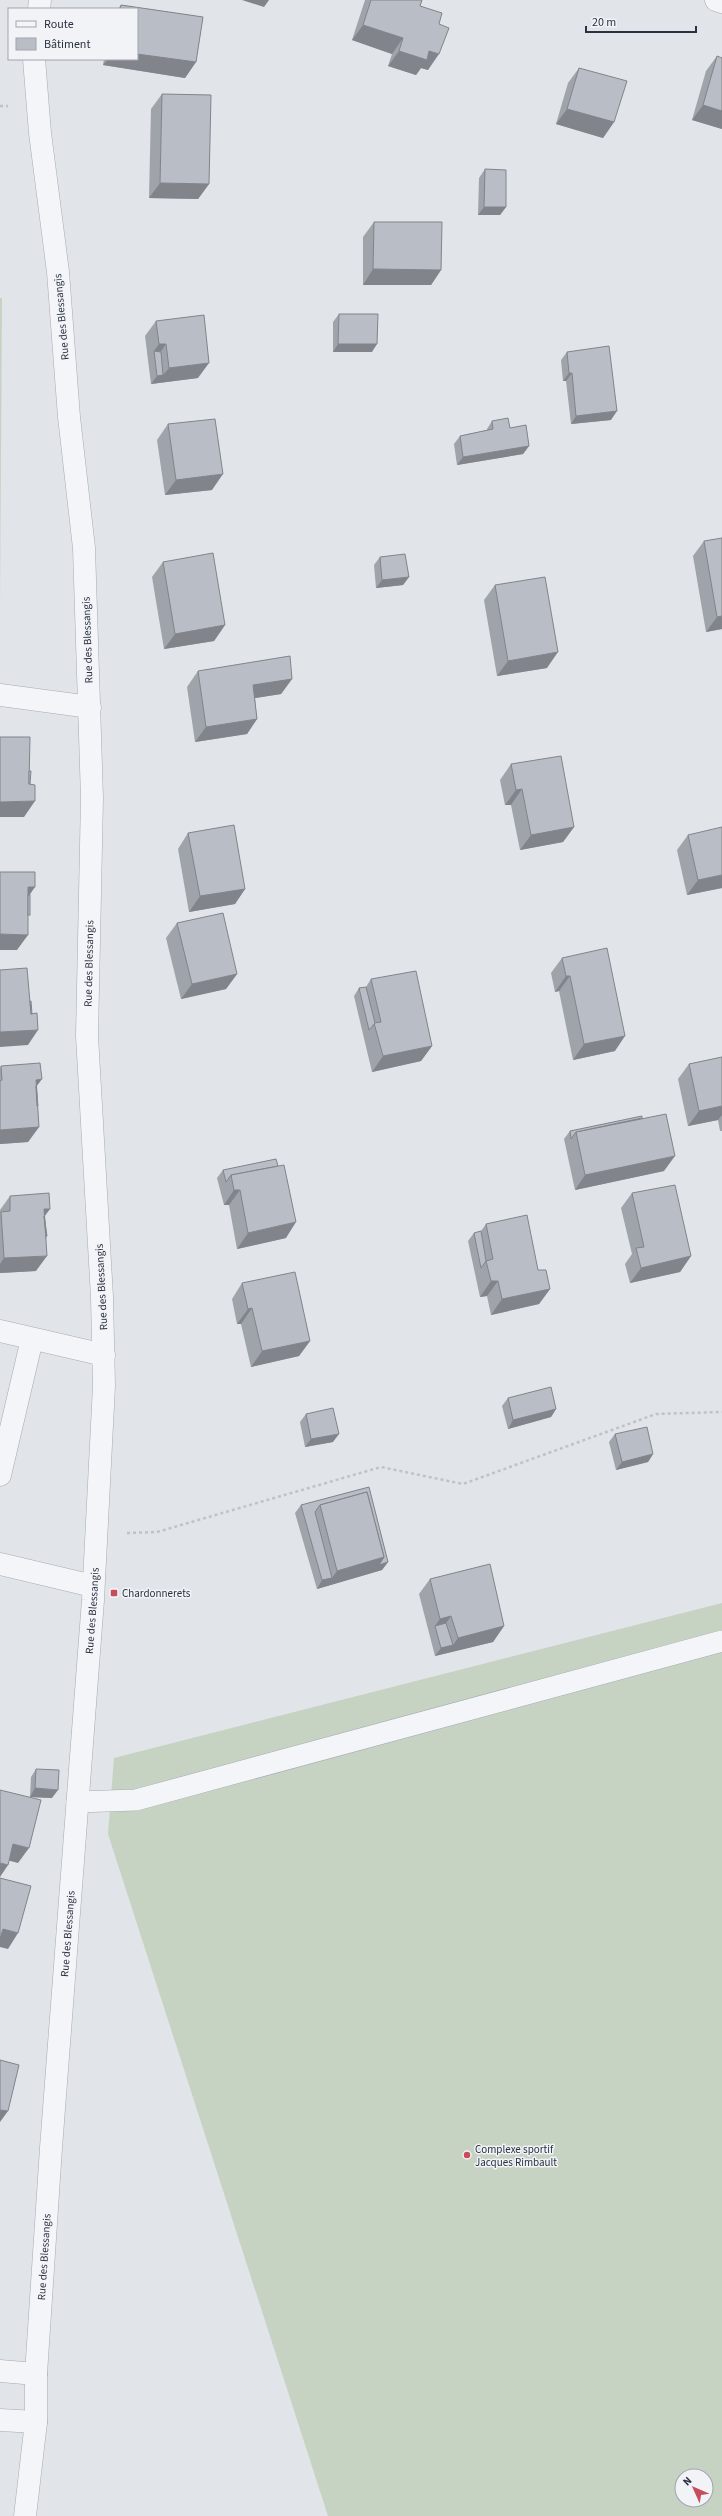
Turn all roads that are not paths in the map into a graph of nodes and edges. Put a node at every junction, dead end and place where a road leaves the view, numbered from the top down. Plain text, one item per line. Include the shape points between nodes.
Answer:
1 (716, 0) edge
2 (722, 2) edge
3 (34, 60) edge
4 (0, 696) edge
5 (90, 707) junction
6 (0, 1331) edge
7 (32, 1338) junction
8 (104, 1355) junction
9 (0, 1474) edge
10 (0, 1564) edge
11 (93, 1586) junction
12 (722, 1641) edge
13 (77, 1802) junction
14 (0, 2371) edge
15 (36, 2374) junction
16 (0, 2420) edge
17 (36, 2422) junction
18 (25, 2516) edge

1 - 2 street
3 - 5 street, Rue des Blessangis via 40,133 58,272 84,548
4 - 5 street
5 - 8 street, Rue des Blessangis via 92,798 87,1036
6 - 7 street
7 - 8 street
7 - 9 street
8 - 11 street, Rue des Blessangis
10 - 11 street
11 - 13 street, Rue des Blessangis
12 - 13 lane via 136,1800
13 - 15 street, Rue des Blessangis
14 - 15 street
15 - 17 street, Rue des Blessangis
16 - 17 street
17 - 18 street, Rue des Blessangis

